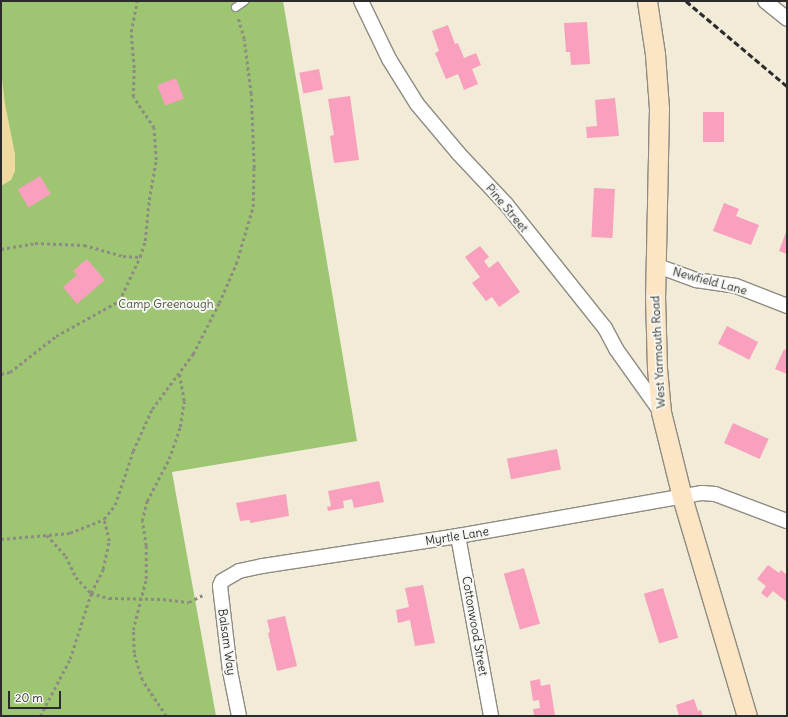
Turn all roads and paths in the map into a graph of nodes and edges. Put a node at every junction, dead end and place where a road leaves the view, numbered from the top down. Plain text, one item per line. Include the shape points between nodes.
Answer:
1 (137, 1) edge
2 (244, 1) edge
3 (362, 1) edge
4 (647, 1) edge
5 (765, 1) edge
6 (235, 7) joint
7 (787, 19) edge
8 (1, 249) edge
9 (140, 257) junction
10 (655, 265) junction
11 (787, 306) edge
12 (179, 372) junction
13 (1, 374) edge
14 (660, 412) junction
15 (682, 497) junction
16 (104, 519) junction
17 (787, 521) edge
18 (47, 535) junction
19 (458, 536) junction
20 (1, 539) edge
21 (220, 586) junction
22 (90, 593) junction
23 (140, 599) junction
24 (40, 716) edge
25 (166, 716) edge
26 (239, 716) edge
27 (491, 716) edge
28 (747, 716) edge

1 - 9 path via 130,32 134,68 132,97 154,128 156,160 145,241
2 - 6 lane
3 - 14 street, Pine Street via 389,59 417,104 506,204 605,328 616,349
4 - 10 main road, West Yarmouth Road via 655,54 659,108
5 - 7 street
6 - 12 path via 244,39 251,94 253,207 236,264 219,303 193,354
8 - 9 path via 35,243 84,245 123,256
9 - 13 path via 119,301 56,336 10,372
10 - 11 street, Newfield Lane via 696,280 736,286
10 - 14 main road, West Yarmouth Road
12 - 16 path via 152,409 133,451 115,505
12 - 23 path via 184,401 180,427 169,459 147,501 142,521 146,546 146,579
14 - 15 main road, West Yarmouth Road
15 - 17 street, Myrtle Lane via 702,493 715,494
15 - 19 street, Myrtle Lane
15 - 28 main road, West Yarmouth Road
16 - 18 path via 70,533
16 - 22 path via 109,541 103,568
18 - 20 path
18 - 22 path via 66,556 76,577
19 - 21 street, Myrtle Lane via 262,566 233,574 222,581
19 - 27 street, Cottonwood Street
21 - 23 path via 189,602
21 - 26 street, Balsam Way via 230,671
22 - 23 path via 109,598
22 - 24 path via 70,659
23 - 25 path via 133,630 134,653 142,680

